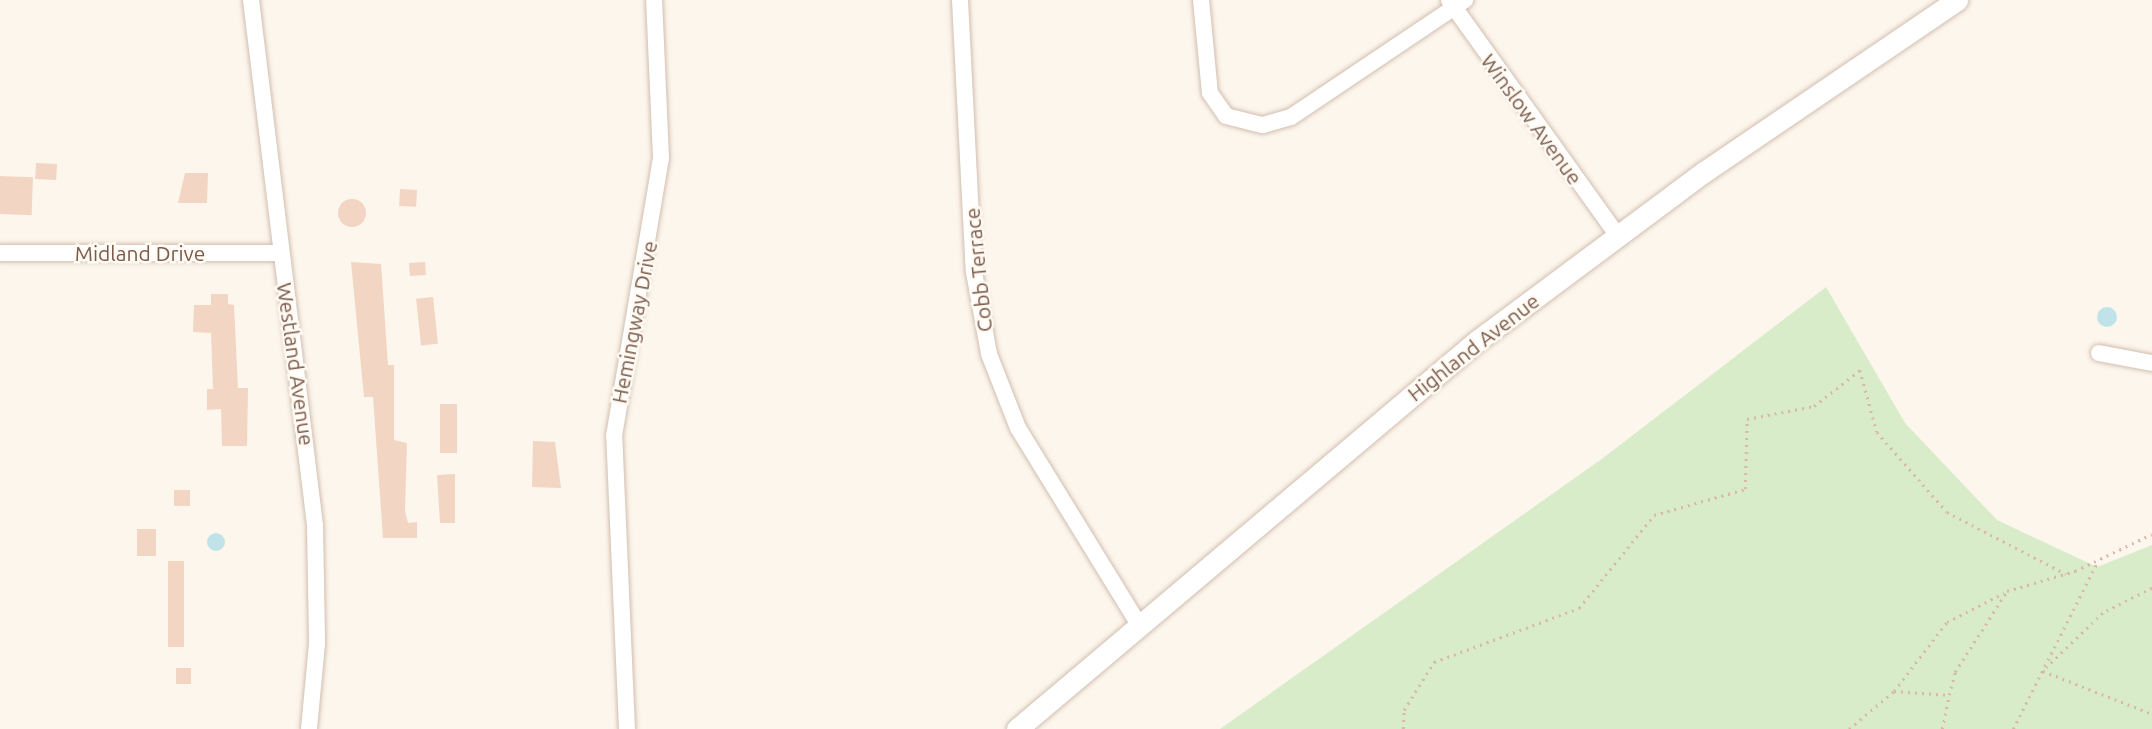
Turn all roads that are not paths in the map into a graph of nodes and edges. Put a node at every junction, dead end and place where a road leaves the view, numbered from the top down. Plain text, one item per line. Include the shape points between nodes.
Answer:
1 (251, 0) edge
2 (654, 0) edge
3 (960, 0) edge
4 (1201, 0) edge
5 (1957, 0) edge
6 (1456, 3) edge
7 (1618, 236) junction
8 (0, 253) edge
9 (280, 253) junction
10 (2099, 353) dead end
11 (2152, 363) edge
12 (1139, 625) junction
13 (309, 729) edge
14 (627, 729) edge
15 (1017, 729) edge

1 - 9 street, Westland Avenue
2 - 14 street, Hemingway Drive via 661,158 614,436
3 - 12 street, Cobb Terrace via 974,272 989,354 1018,428
4 - 6 street via 1210,93 1226,116 1263,125 1291,117
5 - 7 street, Highland Avenue via 1868,56
6 - 7 street, Winslow Avenue
7 - 12 street, Highland Avenue via 1477,341
8 - 9 street, Midland Drive
9 - 13 street, Westland Avenue via 316,526 317,644
10 - 11 street
12 - 15 street, Highland Avenue

